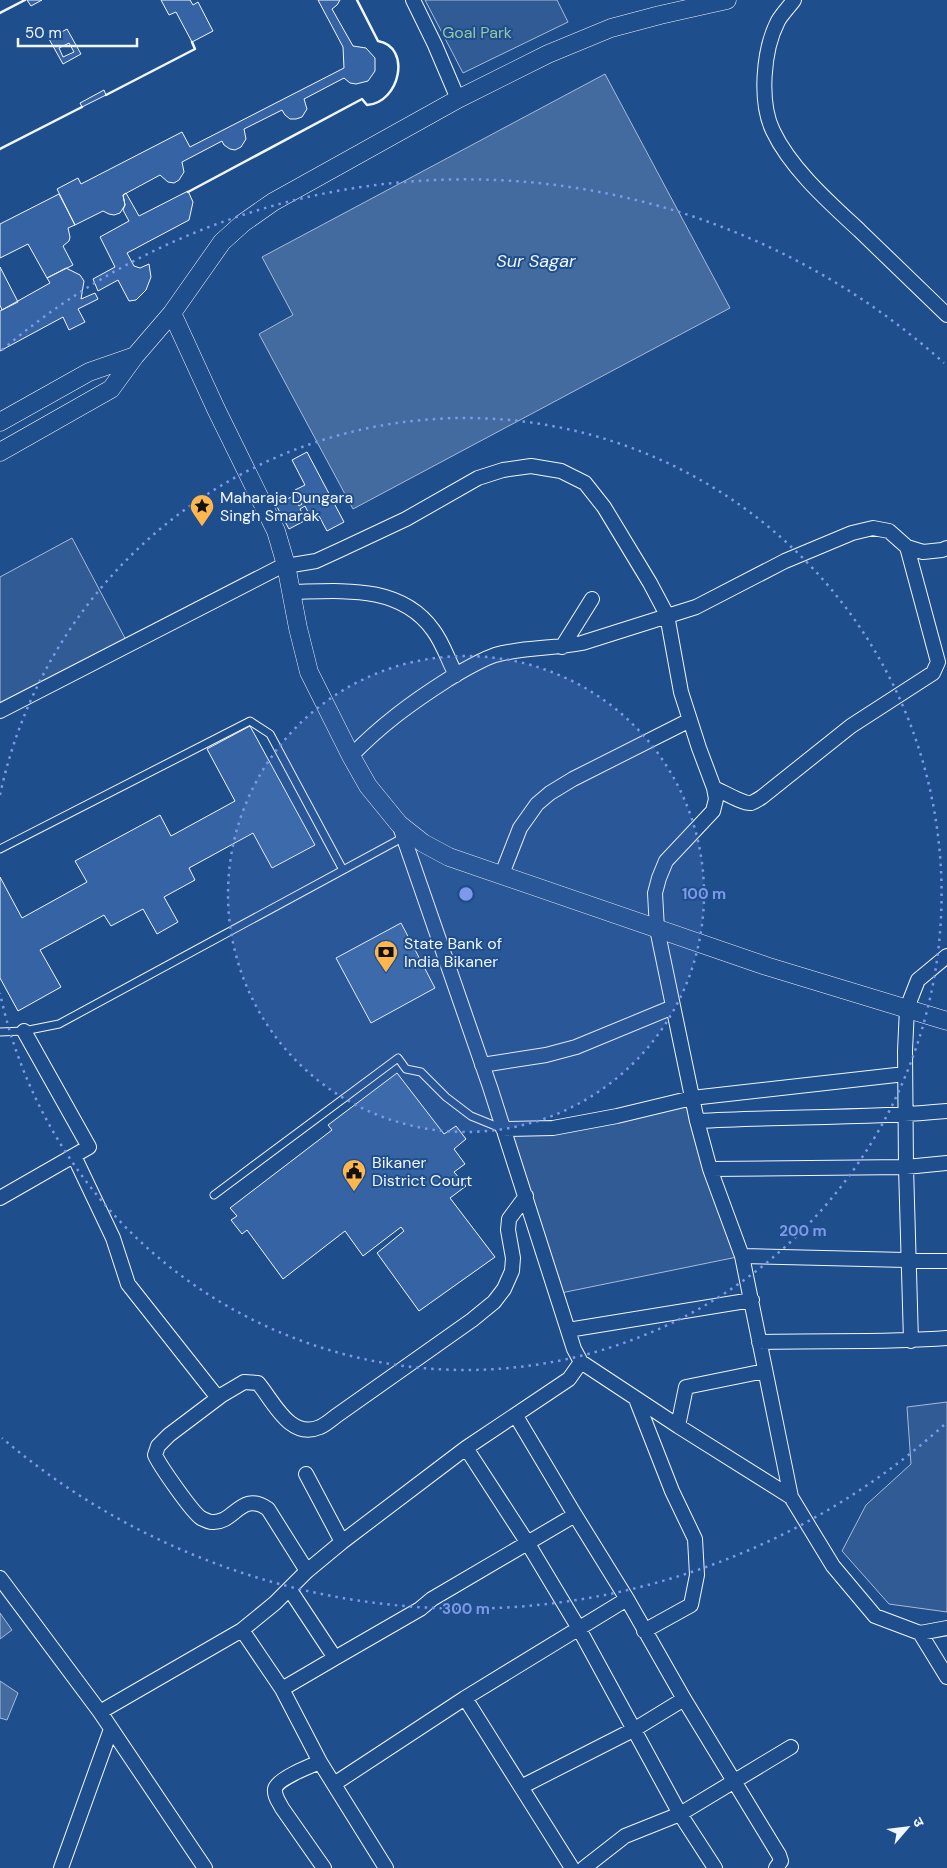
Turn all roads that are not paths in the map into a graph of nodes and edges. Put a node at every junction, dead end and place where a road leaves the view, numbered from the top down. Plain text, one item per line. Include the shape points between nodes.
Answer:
1 (413, 0) edge
2 (728, 0) edge
3 (794, 0) edge
4 (458, 99) junction
5 (172, 312) junction
6 (947, 315) edge
7 (135, 356) junction
8 (0, 422) edge
9 (0, 452) edge
10 (907, 546) junction
11 (947, 548) edge
12 (286, 565) junction
13 (291, 592) junction
14 (592, 599) dead end
15 (667, 616) junction
16 (562, 647) junction
17 (456, 675) junction
18 (0, 711) edge
19 (690, 720) junction
20 (351, 756) junction
21 (714, 788) junction
22 (401, 830) junction
23 (0, 849) edge
24 (343, 870) junction
25 (502, 874) junction
26 (657, 929) junction
27 (947, 956) edge
28 (673, 1007) junction
29 (907, 1008) junction
30 (947, 1021) edge
31 (24, 1031) junction
32 (0, 1032) edge
33 (482, 1065) junction
34 (905, 1074) junction
35 (692, 1098) junction
36 (947, 1110) edge
37 (906, 1115) junction
38 (697, 1121) junction
39 (504, 1129) junction
40 (74, 1156) junction
41 (947, 1163) edge
42 (906, 1167) junction
43 (710, 1169) junction
44 (214, 1196) dead end
45 (526, 1196) junction
46 (0, 1198) edge
47 (742, 1256) junction
48 (909, 1261) junction
49 (947, 1261) edge
50 (752, 1300) junction
51 (568, 1330) junction
52 (947, 1338) edge
53 (911, 1341) junction
54 (760, 1342) junction
55 (581, 1362) junction
56 (765, 1371) junction
57 (218, 1398) junction
58 (636, 1399) junction
59 (516, 1416) junction
60 (678, 1426) junction
61 (466, 1448) junction
62 (306, 1474) dead end
63 (791, 1497) junction
64 (575, 1515) junction
65 (342, 1542) junction
66 (527, 1542) junction
67 (307, 1571) junction
68 (0, 1578) edge
69 (290, 1590) junction
70 (627, 1599) junction
71 (578, 1627) junction
72 (947, 1628) edge
73 (242, 1630) junction
74 (644, 1631) junction
75 (920, 1633) junction
76 (335, 1658) junction
77 (947, 1677) edge
78 (282, 1689) junction
79 (465, 1698) junction
80 (684, 1699) junction
81 (100, 1712) junction
82 (111, 1729) junction
83 (634, 1729) junction
84 (791, 1747) dead end
85 (320, 1762) junction
86 (734, 1781) junction
87 (334, 1784) junction
88 (522, 1787) junction
89 (680, 1814) junction
90 (61, 1868) edge
91 (205, 1868) edge
92 (324, 1868) edge
93 (386, 1868) edge
94 (572, 1868) edge
95 (584, 1868) edge
96 (715, 1868) edge
97 (776, 1868) edge

1 - 4 street
2 - 4 street via 610,28 548,54
3 - 6 street via 778,20 767,47 766,114 773,132 817,191
4 - 5 street via 272,202 243,223 222,242
5 - 7 street
5 - 12 street via 276,531
7 - 8 street via 89,372
7 - 9 street via 111,389
10 - 11 street via 923,552
10 - 15 street via 889,531 872,528 852,533 785,561 696,607
10 - 21 street via 938,662 933,673 851,726 751,803
12 - 13 street
12 - 15 street via 316,561 406,519 478,478 502,470 531,466 561,471 585,483 604,507
12 - 18 street
13 - 17 street via 360,591 382,595 404,605 423,618 434,631
13 - 20 street via 310,672
14 - 16 street
15 - 16 street
15 - 19 street
16 - 17 street via 494,656
17 - 20 street via 400,710
19 - 21 street
19 - 25 street via 550,793 537,804 520,828
20 - 22 street via 368,786
21 - 26 street via 713,811 666,861 659,878 655,893
22 - 24 lane
22 - 25 street via 449,857
22 - 33 street
23 - 24 lane via 250,721 270,734
24 - 31 lane via 59,1024
25 - 26 street
26 - 28 street
26 - 29 street
27 - 29 street via 918,980
28 - 33 street via 576,1047
28 - 35 street
29 - 30 street
29 - 34 street
31 - 32 lane
31 - 40 street via 89,1147
33 - 39 street
34 - 35 street
34 - 37 street
35 - 38 street
35 - 39 street via 553,1128
36 - 37 street
37 - 38 street
37 - 42 street
38 - 43 street
39 - 44 lane via 471,1116 421,1072 406,1069 398,1058
39 - 45 street
40 - 46 street
40 - 57 street via 113,1238 128,1284
41 - 42 street
42 - 43 street
42 - 48 street
43 - 47 street
45 - 51 street
45 - 57 street via 509,1220 512,1271 494,1302 320,1427 297,1429 285,1420 258,1383 251,1381 234,1386
47 - 48 street
47 - 50 street
48 - 49 street
48 - 53 street
50 - 51 street
50 - 54 street
51 - 55 street
52 - 53 street
53 - 54 street
54 - 56 street
55 - 58 street
55 - 59 street via 569,1379
56 - 60 street via 686,1387
56 - 63 street
57 - 67 street via 158,1446 155,1455 160,1465 200,1517 212,1522 251,1503 268,1509
58 - 60 street
58 - 74 street via 672,1491 695,1539 697,1575 691,1605
59 - 61 street
59 - 64 street
60 - 63 street
61 - 65 street
61 - 66 street
62 - 65 street
63 - 75 street via 832,1566 875,1616
64 - 66 street
64 - 70 street
65 - 67 street
66 - 71 street
66 - 76 street
67 - 69 street
68 - 81 street
69 - 73 street
69 - 76 street
70 - 71 street
70 - 74 street
71 - 79 street
71 - 83 street
72 - 75 street
73 - 78 street
73 - 81 street
74 - 80 street
75 - 77 street
76 - 78 street
78 - 85 street
79 - 87 street
79 - 88 street
80 - 83 street
80 - 86 street
81 - 82 street
82 - 90 street
82 - 91 street
83 - 88 street
83 - 89 street
84 - 86 street
85 - 87 street
85 - 92 street via 279,1782 275,1788 282,1808
86 - 89 street
86 - 97 street via 780,1855 781,1861
87 - 93 street
88 - 94 street
89 - 95 street via 625,1836
89 - 96 street

